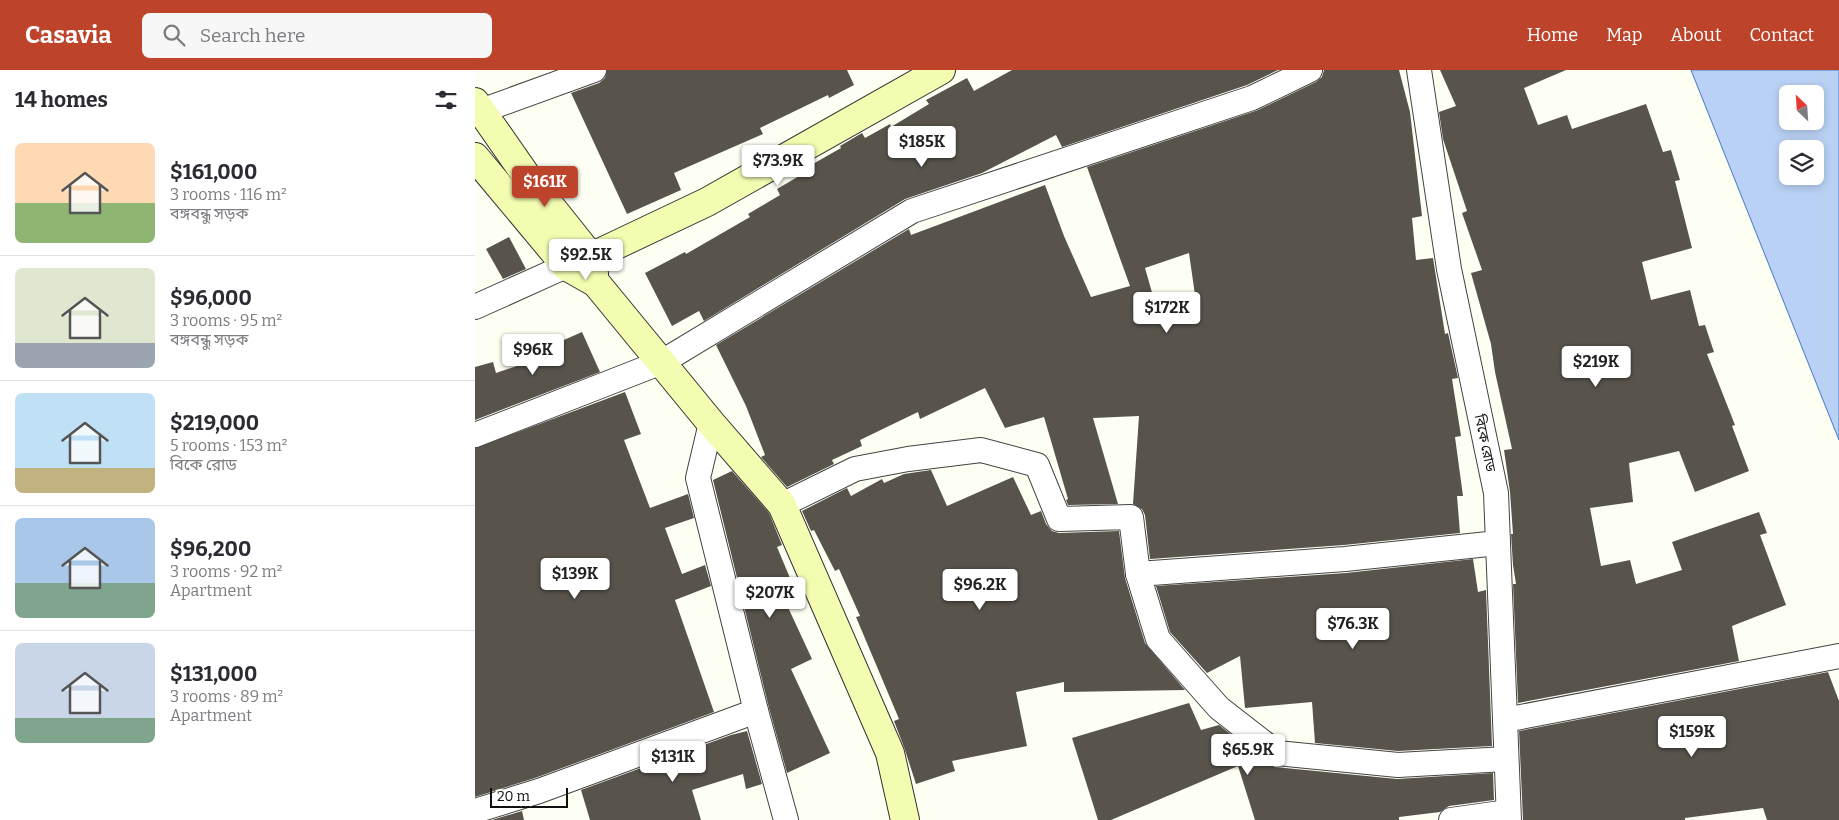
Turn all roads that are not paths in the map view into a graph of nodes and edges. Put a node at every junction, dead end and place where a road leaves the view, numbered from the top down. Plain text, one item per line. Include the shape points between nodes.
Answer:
1 (594, 70) edge
2 (941, 70) edge
3 (1310, 70) edge
4 (1419, 70) edge
5 (477, 109) edge
6 (475, 157) edge
7 (591, 257) junction
8 (565, 266) junction
9 (596, 283) junction
10 (475, 307) edge
11 (662, 362) junction
12 (711, 423) junction
13 (475, 435) edge
14 (782, 505) junction
15 (1498, 542) junction
16 (1138, 574) junction
17 (1839, 656) edge
18 (756, 711) junction
19 (1505, 720) junction
20 (1506, 760) junction
21 (475, 811) edge
22 (1508, 816) edge
23 (786, 820) edge
24 (905, 820) edge
25 (1451, 820) edge

1 - 5 street
2 - 7 main road via 707,202
3 - 11 street via 1252,98 912,211
4 - 15 street, বিকে রোড via 1449,269 1496,493
5 - 7 main road
6 - 8 main road
7 - 8 main road
7 - 9 main road
8 - 9 main road
8 - 10 street
9 - 11 main road
11 - 12 main road
11 - 13 street
12 - 14 main road
12 - 18 street via 699,478
14 - 16 street via 855,469 908,458 981,450 1037,465 1059,519 1131,517
14 - 24 main road via 890,753
15 - 16 street via 1345,559
15 - 19 street, বিকে রোড
16 - 20 street via 1158,639 1219,708 1277,753 1398,765
17 - 19 street
18 - 21 street via 539,791
18 - 23 street
19 - 20 street, বিকে রোড
20 - 22 street, বিকে রোড
22 - 25 street

